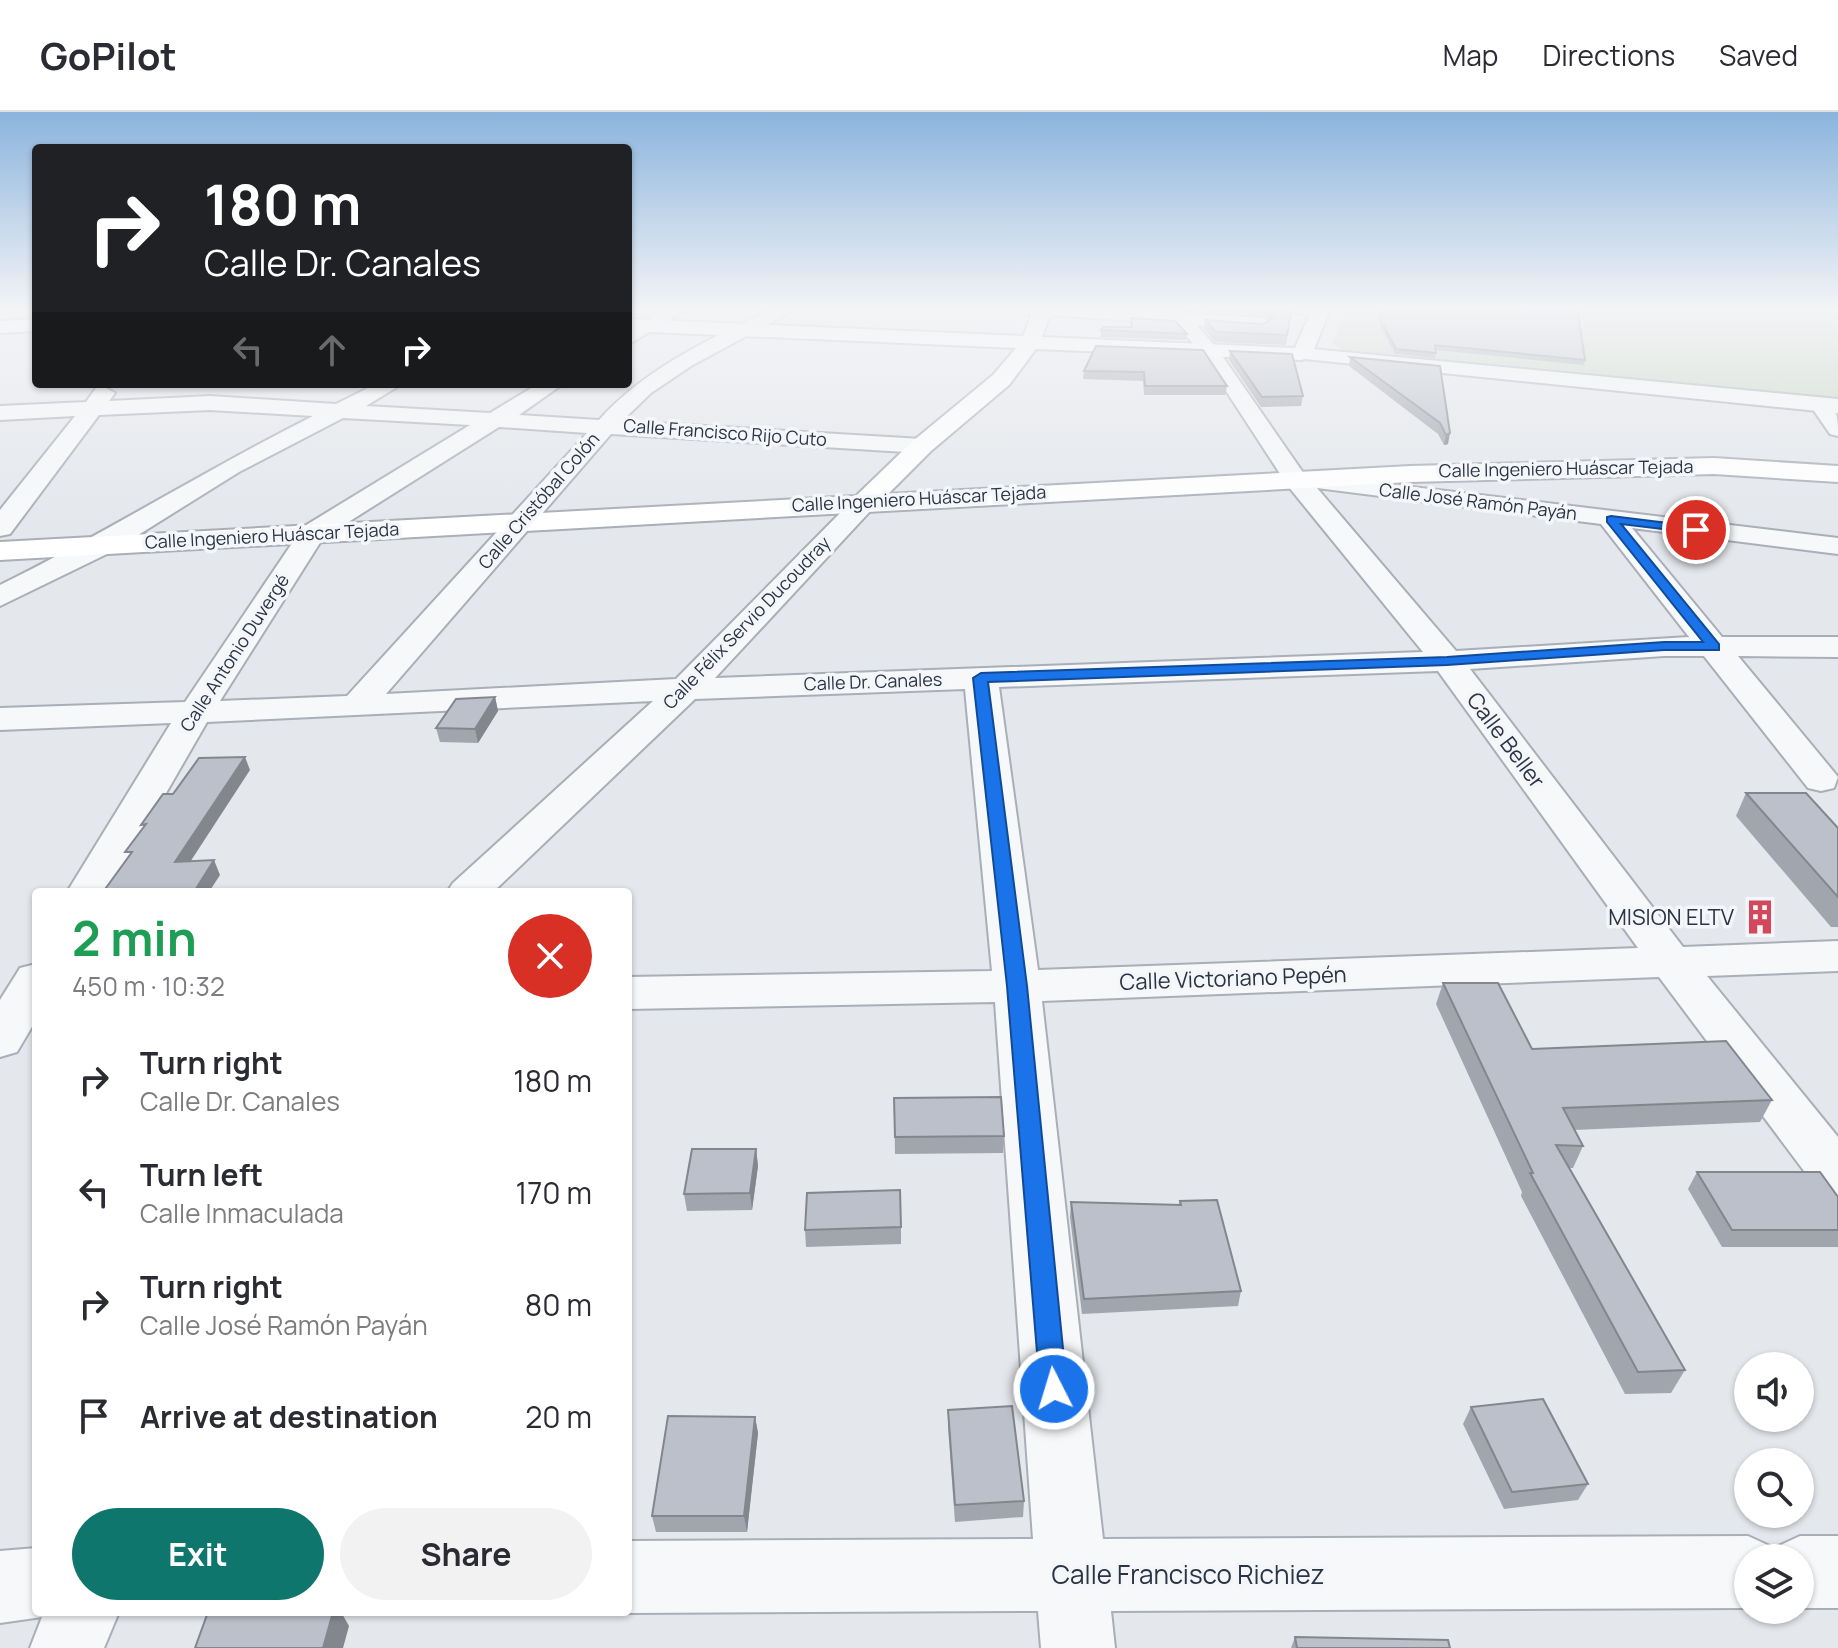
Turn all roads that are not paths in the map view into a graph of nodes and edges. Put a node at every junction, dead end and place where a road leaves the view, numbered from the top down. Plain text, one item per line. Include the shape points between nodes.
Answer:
1 (658, 379) edge
2 (1002, 379) edge
3 (1229, 379) edge
4 (1558, 379) edge
5 (108, 388) edge
6 (385, 388) edge
7 (546, 388) edge
8 (1830, 405) edge
9 (94, 406) junction
10 (342, 411) junction
11 (0, 413) edge
12 (494, 420) junction
13 (604, 426) junction
14 (1838, 429) edge
15 (922, 446) junction
16 (1838, 474) edge
17 (1303, 481) junction
18 (865, 502) junction
19 (1611, 520) junction
20 (523, 521) junction
21 (0, 528) edge
22 (313, 533) junction
23 (101, 546) junction
24 (1838, 546) edge
25 (0, 551) edge
26 (0, 597) edge
27 (1714, 647) junction
28 (1838, 647) edge
29 (1447, 661) junction
30 (981, 678) junction
31 (686, 689) junction
32 (357, 706) junction
33 (196, 711) junction
34 (0, 719) edge
35 (1821, 780) dead end
36 (90, 888) edge
37 (472, 888) edge
38 (1838, 956) edge
39 (1671, 962) junction
40 (1017, 986) junction
41 (632, 993) edge
42 (1838, 1176) edge
43 (1734, 1572) edge
44 (1814, 1572) edge
45 (1838, 1572) edge
46 (1071, 1575) junction
47 (632, 1577) edge
48 (32, 1584) edge
49 (0, 1587) edge
50 (80, 1616) edge
51 (67, 1648) edge
52 (1078, 1648) edge

1 - 13 street, Calle Cristóbal Colón
2 - 15 main road, Calle Félix Servio Ducoudray
3 - 17 street, Calle Beller
4 - 8 street
5 - 9 street
6 - 10 street
7 - 12 street, Calle Antonio Duvergé
8 - 14 street
9 - 10 street, Calle Francisco Rijo Cuto via 210,403
9 - 11 street, Calle Francisco Rijo Cuto
9 - 21 street
10 - 12 street, Calle Francisco Rijo Cuto
10 - 23 street via 230,467
12 - 13 street, Calle Francisco Rijo Cuto
12 - 22 street, Calle Antonio Duvergé
13 - 15 street, Calle Francisco Rijo Cuto
13 - 20 street, Calle Cristóbal Colón
15 - 18 main road, Calle Félix Servio Ducoudray
16 - 17 main road, Calle Ingeniero Huáscar Tejada via 1714,466
17 - 18 main road, Calle Ingeniero Huáscar Tejada
17 - 19 street, Calle José Ramón Payán
17 - 29 street, Calle Beller
18 - 20 main road, Calle Ingeniero Huáscar Tejada
18 - 31 street, Calle Félix Servio Ducoudray
19 - 24 street, Calle José Ramón Payán
19 - 27 street
20 - 22 main road, Calle Ingeniero Huáscar Tejada
20 - 32 street, Calle Cristóbal Colón
22 - 23 main road, Calle Ingeniero Huáscar Tejada
22 - 33 street, Calle Antonio Duvergé
23 - 25 main road, Calle Ingeniero Huáscar Tejada
23 - 26 street
27 - 28 street, Calle Dr. Canales
27 - 29 street, Calle Dr. Canales
27 - 35 street
29 - 30 street, Calle Dr. Canales
29 - 39 street, Calle Beller
30 - 31 street, Calle Dr. Canales
30 - 40 street
31 - 32 street, Calle Dr. Canales
31 - 37 street, Calle Félix Servio Ducoudray
32 - 33 street, Calle Dr. Canales
33 - 34 street, Calle Dr. Canales
33 - 36 street, Calle Antonio Duvergé
38 - 39 street, Calle Victoriano Pepén
39 - 40 street, Calle Victoriano Pepén
39 - 42 street, Calle Beller
40 - 41 street, Calle Victoriano Pepén
40 - 46 street
43 - 46 street, Calle Francisco Richiez
44 - 45 street
46 - 47 street, Calle Francisco Richiez
46 - 52 street
48 - 49 street
50 - 51 street

